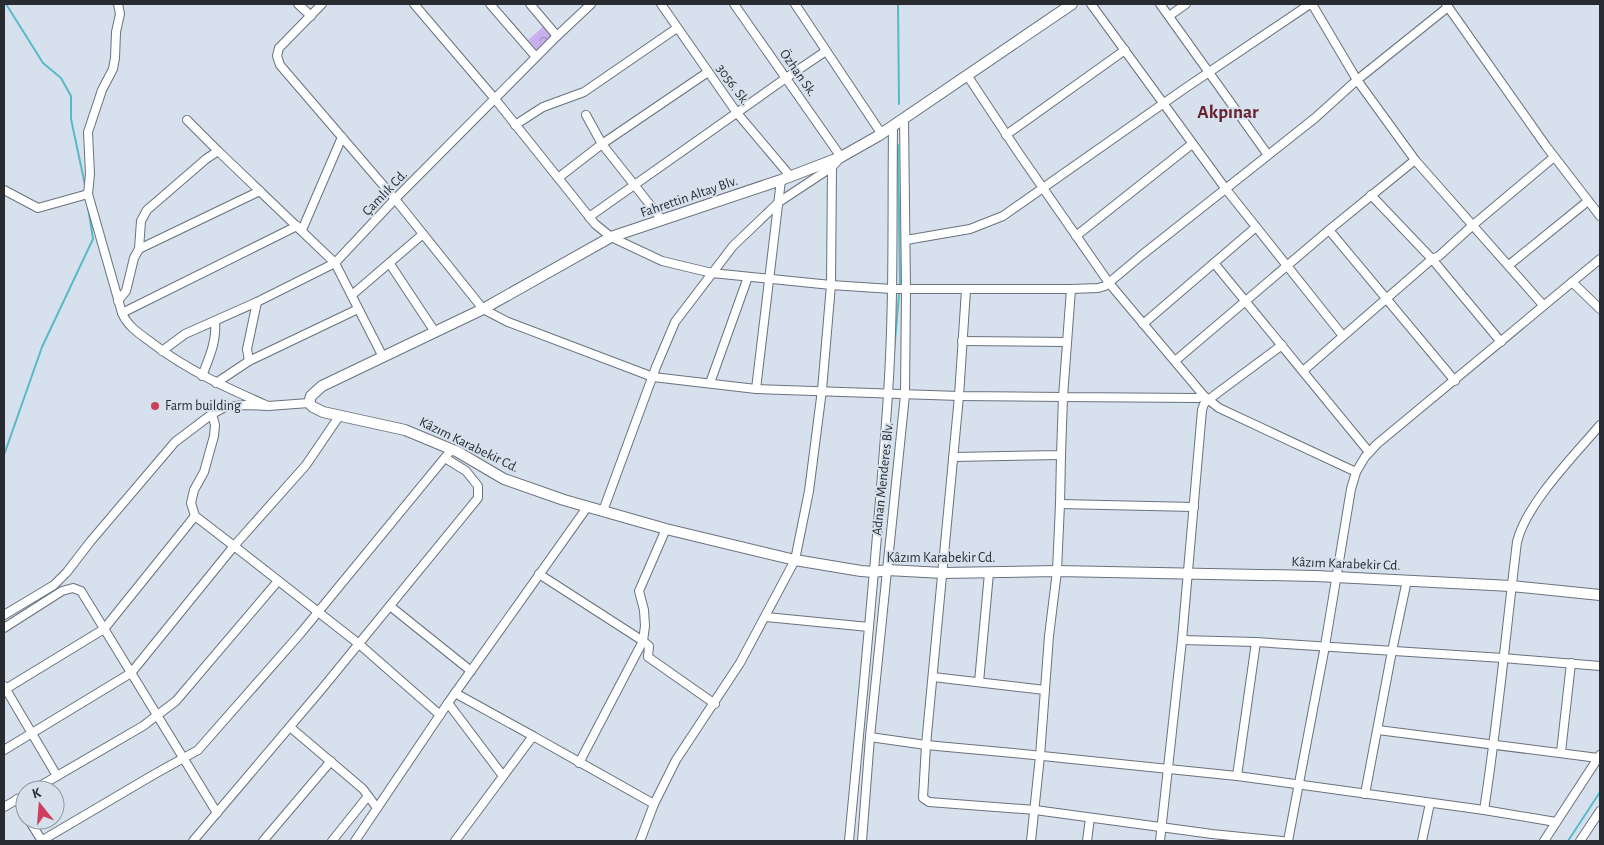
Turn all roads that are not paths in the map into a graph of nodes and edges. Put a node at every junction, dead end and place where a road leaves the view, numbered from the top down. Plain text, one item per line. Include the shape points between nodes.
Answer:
1 (118, 4) edge
2 (298, 4) edge
3 (322, 4) edge
4 (414, 4) edge
5 (490, 4) edge
6 (530, 4) edge
7 (591, 4) edge
8 (661, 4) edge
9 (734, 4) edge
10 (795, 4) edge
11 (1072, 4) edge
12 (1091, 4) edge
13 (1160, 4) edge
14 (1186, 4) edge
15 (1311, 4) edge
16 (1447, 5) edge
17 (311, 16) junction
18 (1169, 16) junction
19 (678, 28) junction
20 (557, 36) junction
21 (1125, 50) junction
22 (826, 51) junction
23 (536, 57) junction
24 (708, 72) junction
25 (1209, 72) junction
26 (967, 75) junction
27 (786, 78) junction
28 (1357, 80) junction
29 (494, 99) junction
30 (1163, 104) junction
31 (737, 113) junction
32 (586, 115) dead end
33 (904, 118) junction
34 (187, 120) dead end
35 (515, 125) junction
36 (892, 126) junction
37 (882, 133) junction
38 (1006, 135) junction
39 (342, 137) junction
40 (602, 144) junction
41 (1192, 144) junction
42 (218, 151) junction
43 (1268, 155) junction
44 (841, 157) junction
45 (1554, 157) junction
46 (1415, 160) junction
47 (832, 168) junction
48 (558, 178) junction
49 (786, 178) junction
50 (634, 186) junction
51 (1043, 188) junction
52 (1226, 188) junction
53 (4, 190) edge
54 (260, 191) junction
55 (88, 194) junction
56 (1371, 195) junction
57 (395, 199) junction
58 (1588, 201) junction
59 (779, 202) junction
60 (1600, 216) edge
61 (589, 217) junction
62 (662, 220) junction
63 (1473, 225) junction
64 (1256, 227) junction
65 (299, 228) junction
66 (1329, 230) junction
67 (423, 234) junction
68 (1076, 236) junction
69 (610, 237) junction
70 (906, 240) junction
71 (139, 249) junction
72 (1432, 259) junction
73 (1600, 259) edge
74 (335, 263) junction
75 (1214, 263) junction
76 (390, 264) junction
77 (1509, 265) junction
78 (1287, 266) junction
79 (712, 273) junction
80 (748, 277) junction
81 (770, 279) junction
82 (1572, 282) junction
83 (1109, 283) junction
84 (831, 285) junction
85 (1071, 289) junction
86 (892, 290) junction
87 (906, 290) junction
88 (966, 290) junction
89 (352, 295) junction
90 (1387, 298) junction
91 (118, 301) junction
92 (1245, 301) junction
93 (257, 302) junction
94 (1543, 305) junction
95 (358, 309) junction
96 (483, 309) junction
97 (1600, 309) edge
98 (122, 313) junction
99 (215, 321) junction
100 (1143, 324) junction
101 (435, 332) junction
102 (1343, 336) junction
103 (962, 341) junction
104 (1067, 342) junction
105 (1501, 342) junction
106 (1282, 345) junction
107 (162, 351) junction
108 (383, 357) junction
109 (249, 361) junction
110 (1175, 361) junction
111 (1303, 371) junction
112 (202, 376) junction
113 (653, 377) junction
114 (1455, 381) junction
115 (216, 383) junction
116 (710, 384) junction
117 (756, 389) junction
118 (822, 390) junction
119 (888, 393) junction
120 (904, 395) junction
121 (958, 396) junction
122 (1063, 397) junction
123 (1206, 398) junction
124 (309, 403) junction
125 (268, 406) junction
126 (212, 414) junction
127 (340, 416) junction
128 (1600, 425) edge
129 (452, 449) junction
130 (1369, 452) junction
131 (1061, 455) junction
132 (953, 457) junction
133 (445, 458) junction
134 (1356, 472) junction
135 (1060, 504) junction
136 (588, 506) junction
137 (1194, 507) junction
138 (603, 511) junction
139 (195, 516) junction
140 (666, 529) junction
141 (234, 546) junction
142 (795, 560) junction
143 (887, 570) junction
144 (1057, 571) junction
145 (874, 572) junction
146 (943, 572) junction
147 (989, 572) junction
148 (539, 574) junction
149 (1187, 574) junction
150 (1337, 577) junction
151 (1407, 580) junction
152 (278, 581) junction
153 (1512, 586) junction
154 (1600, 594) edge
155 (390, 606) junction
156 (318, 612) junction
157 (4, 616) edge
158 (766, 617) junction
159 (6, 626) edge
160 (869, 627) junction
161 (104, 629) junction
162 (1182, 640) junction
163 (642, 641) junction
164 (1256, 642) junction
165 (358, 644) junction
166 (1325, 646) junction
167 (1392, 651) junction
168 (1503, 658) junction
169 (1571, 663) junction
170 (1600, 666) edge
171 (471, 671) junction
172 (131, 673) junction
173 (933, 677) junction
174 (979, 682) junction
175 (4, 688) edge
176 (1045, 690) junction
177 (455, 693) junction
178 (448, 702) junction
179 (715, 704) junction
180 (440, 715) junction
181 (157, 716) junction
182 (290, 727) junction
183 (1378, 730) junction
184 (32, 733) junction
185 (533, 736) junction
186 (870, 737) junction
187 (1495, 744) junction
188 (926, 745) junction
189 (4, 750) edge
190 (1561, 752) junction
191 (1040, 756) junction
192 (1599, 756) edge
193 (184, 759) junction
194 (331, 761) junction
195 (579, 763) junction
196 (1168, 770) junction
197 (57, 776) junction
198 (503, 776) junction
199 (1237, 776) junction
200 (50, 780) edge
201 (1299, 786) junction
202 (1365, 794) junction
203 (368, 796) junction
204 (1430, 803) junction
205 (654, 804) junction
206 (377, 808) junction
207 (1034, 810) junction
208 (1484, 810) junction
209 (1600, 811) edge
210 (218, 813) junction
211 (1090, 818) junction
212 (1556, 822) junction
213 (1161, 827) junction
214 (35, 830) edge
215 (1211, 838) edge
216 (268, 840) edge
217 (42, 841) edge
218 (192, 841) edge
219 (332, 841) edge
220 (355, 841) edge
221 (455, 841) edge
222 (640, 841) edge
223 (849, 841) edge
224 (862, 841) edge
225 (1031, 841) edge
226 (1087, 841) edge
227 (1160, 841) edge
228 (1282, 841) edge
229 (1288, 841) edge
230 (1422, 841) edge
231 (1544, 841) edge
232 (1580, 841) edge

1 - 55 street via 120,14 113,69 88,132
2 - 17 street
3 - 17 street
4 - 29 street
5 - 23 street
6 - 20 street
7 - 20 street, Çamlık Cd.
8 - 19 street, 3056. Sk.
9 - 27 street, Özhan Sk.
10 - 22 street
11 - 26 street, Fahrettin Altay Blv.
12 - 21 street
13 - 18 street
14 - 18 street
15 - 25 street
15 - 28 street
16 - 28 street
16 - 45 street
17 - 39 street via 279,48 278,61
18 - 25 street
19 - 24 street, 3056. Sk.
19 - 35 street via 584,92 543,107
20 - 23 street, Çamlık Cd.
21 - 30 street
21 - 38 street
22 - 27 street
22 - 37 street
23 - 29 street, Çamlık Cd.
24 - 31 street, 3056. Sk.
24 - 40 street
25 - 30 street
25 - 43 street
26 - 33 street, Fahrettin Altay Blv.
26 - 38 street
27 - 31 street
27 - 44 street, Özhan Sk.
28 - 43 street
28 - 46 street
29 - 35 street
29 - 57 street, Çamlık Cd.
30 - 41 street
30 - 51 street
31 - 49 street, 3056. Sk.
31 - 50 street
32 - 40 street
33 - 36 street, Fahrettin Altay Blv.
33 - 70 street, Adnan Menderes Blv.
34 - 42 street
35 - 48 street
36 - 37 street, Fahrettin Altay Blv.
36 - 86 street, Adnan Menderes Blv.
37 - 44 street, Fahrettin Altay Blv.
38 - 51 street
39 - 57 street
39 - 65 street
40 - 48 street
40 - 50 street
41 - 52 street
41 - 68 street
42 - 54 street
42 - 71 street via 147,210 140,226
43 - 52 street
44 - 47 street
44 - 49 street, Fahrettin Altay Blv.
45 - 58 street
45 - 63 street
46 - 56 street
46 - 63 street
47 - 59 street
47 - 84 street
48 - 61 street
49 - 59 street
49 - 62 street, Fahrettin Altay Blv.
50 - 61 street
50 - 62 street
51 - 68 street
51 - 70 street via 1003,216 985,224
52 - 64 street
52 - 83 street
53 - 55 street via 38,208
54 - 65 street
54 - 71 street
55 - 91 street
56 - 66 street
56 - 72 street
57 - 67 street
57 - 74 street, Çamlık Cd.
58 - 60 street
58 - 77 street
59 - 79 street via 734,246
59 - 81 street
61 - 69 street
62 - 69 street, Fahrettin Altay Blv.
63 - 72 street
63 - 77 street
64 - 75 street
64 - 78 street
65 - 74 street
65 - 98 street
66 - 78 street
66 - 90 street
67 - 76 street
67 - 96 street
68 - 83 street
69 - 79 street via 662,261
69 - 96 street, Fahrettin Altay Blv.
70 - 87 street, Adnan Menderes Blv.
71 - 91 street via 126,291
72 - 90 street
72 - 105 street
73 - 82 street
74 - 89 street
74 - 93 street, Çamlık Cd.
75 - 92 street
75 - 100 street
76 - 89 street
76 - 101 street
77 - 94 street
78 - 92 street
78 - 102 street
79 - 80 street
79 - 113 street via 675,322
80 - 81 street
80 - 116 street
81 - 84 street
81 - 117 street
82 - 94 street
82 - 97 street
83 - 85 street via 1098,288
83 - 100 street
84 - 86 street
84 - 118 street
85 - 88 street
85 - 104 street
86 - 87 street
86 - 119 street, Adnan Menderes Blv.
87 - 88 street
87 - 120 street, Adnan Menderes Blv.
88 - 103 street
89 - 95 street
90 - 102 street
90 - 114 street
91 - 98 street
92 - 106 street
92 - 110 street
93 - 99 street, Çamlık Cd.
93 - 109 street via 247,349
94 - 105 street
95 - 108 street
95 - 109 street
96 - 101 street, Fahrettin Altay Blv.
96 - 113 street via 508,322
98 - 107 street via 132,328
99 - 107 street, Çamlık Cd. via 185,334
99 - 112 street via 214,346
100 - 110 street
101 - 108 street, Fahrettin Altay Blv.
102 - 111 street
103 - 104 street
103 - 121 street
104 - 122 street
105 - 114 street
106 - 111 street
106 - 123 street
107 - 112 street
108 - 124 street, Fahrettin Altay Blv. via 322,386 311,396
109 - 115 street
110 - 123 street
111 - 130 street
112 - 115 street
113 - 116 street
113 - 138 street
114 - 130 street
115 - 125 street
116 - 117 street
117 - 118 street
118 - 119 street
118 - 142 street via 809,491
119 - 120 street
119 - 145 street, Adnan Menderes Blv.
120 - 121 street
120 - 143 street, Adnan Menderes Blv.
121 - 122 street
121 - 132 street
122 - 123 street
122 - 131 street
123 - 134 street via 1219,408
123 - 137 street via 1202,410
124 - 125 street
124 - 127 street, Kâzım Karabekir Cd. via 323,412
125 - 126 street via 225,407
126 - 139 street via 214,436 191,503
126 - 157 street via 175,442 54,585
127 - 129 street, Kâzım Karabekir Cd. via 406,430
127 - 141 street via 306,465
128 - 153 street via 1524,520 1517,542
129 - 133 street
129 - 136 street, Kâzım Karabekir Cd. via 504,479
130 - 134 street
131 - 132 street
131 - 135 street
132 - 146 street
133 - 155 street via 466,472 478,486 478,498
133 - 156 street
134 - 150 street
135 - 137 street
135 - 144 street
136 - 138 street, Kâzım Karabekir Cd.
136 - 148 street
137 - 149 street
138 - 140 street, Kâzım Karabekir Cd.
139 - 141 street
139 - 161 street
140 - 142 street, Kâzım Karabekir Cd.
140 - 163 street via 639,591 645,626
141 - 152 street
141 - 172 street
142 - 145 street, Kâzım Karabekir Cd.
142 - 158 street
143 - 145 street, Kâzım Karabekir Cd.
143 - 146 street, Kâzım Karabekir Cd.
143 - 186 street, Adnan Menderes Blv.
144 - 147 street, Kâzım Karabekir Cd.
144 - 149 street, Kâzım Karabekir Cd.
144 - 176 street
145 - 160 street, Adnan Menderes Blv.
146 - 147 street, Kâzım Karabekir Cd.
146 - 173 street
147 - 174 street
148 - 163 street
148 - 171 street
149 - 150 street, Kâzım Karabekir Cd.
149 - 162 street
150 - 151 street, Kâzım Karabekir Cd.
150 - 166 street
151 - 153 street, Kâzım Karabekir Cd.
151 - 167 street
152 - 156 street
152 - 181 street via 176,701
153 - 154 street, Kâzım Karabekir Cd.
153 - 168 street
155 - 165 street
155 - 171 street
156 - 165 street
156 - 193 street via 198,750
157 - 159 street
158 - 160 street
158 - 179 street
159 - 161 street via 62,591 73,588 81,591
160 - 223 street, Adnan Menderes Blv.
161 - 172 street
161 - 175 street
162 - 164 street
162 - 196 street
163 - 179 street via 648,646 648,657
163 - 195 street
164 - 166 street
164 - 199 street
165 - 180 street
165 - 182 street
166 - 167 street
166 - 201 street
167 - 168 street
167 - 183 street
168 - 169 street
168 - 187 street
169 - 170 street
169 - 190 street
171 - 177 street
172 - 181 street
172 - 184 street
173 - 174 street
173 - 188 street
174 - 176 street
175 - 184 street
176 - 191 street
177 - 178 street
177 - 185 street
178 - 180 street
178 - 198 street
179 - 205 street via 676,760
180 - 206 street
181 - 193 street
181 - 197 street
182 - 194 street
182 - 210 street
183 - 187 street
183 - 202 street
184 - 189 street
184 - 197 street
185 - 195 street
185 - 198 street
186 - 188 street
186 - 224 street, Adnan Menderes Blv.
187 - 190 street
187 - 208 street
188 - 191 street
188 - 207 street via 922,794 926,801
190 - 192 street
191 - 196 street
191 - 207 street
192 - 212 street
193 - 210 street
193 - 217 street
194 - 203 street
194 - 216 street
195 - 205 street
196 - 199 street
196 - 213 street
197 - 200 street
198 - 221 street
199 - 201 street
201 - 202 street
201 - 229 street
202 - 204 street
203 - 206 street
203 - 219 street
204 - 208 street
204 - 230 street
205 - 222 street
206 - 220 street
207 - 211 street
207 - 225 street
208 - 212 street
209 - 232 street
210 - 218 street
211 - 213 street
211 - 226 street
212 - 231 street
213 - 215 street
213 - 227 street
214 - 217 street
215 - 228 street

